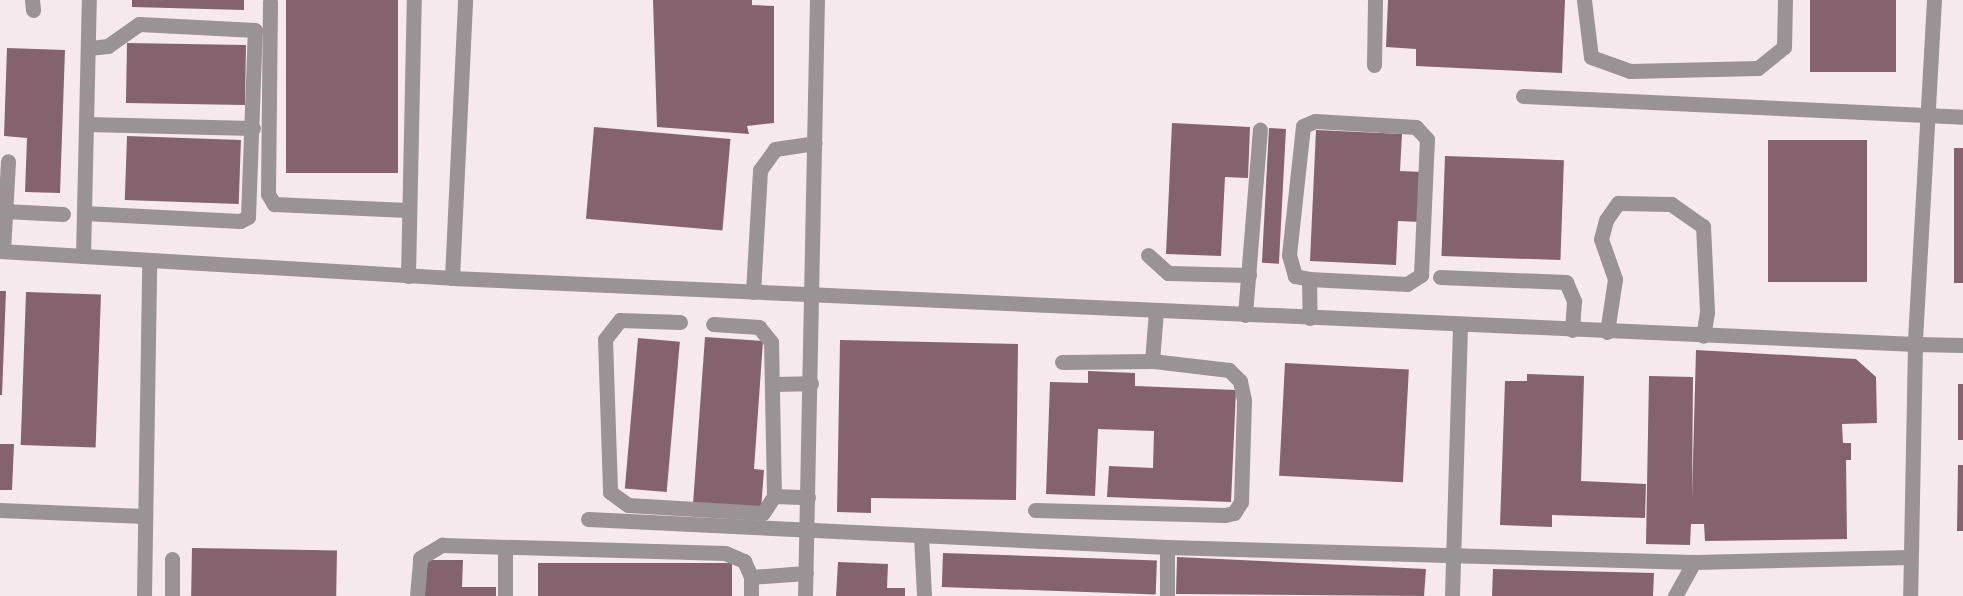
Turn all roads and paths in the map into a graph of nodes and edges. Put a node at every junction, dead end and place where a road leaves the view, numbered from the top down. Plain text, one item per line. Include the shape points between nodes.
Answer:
1 (89, 0) edge
2 (414, 0) edge
3 (465, 0) edge
4 (817, 0) edge
5 (1375, 0) edge
6 (1584, 0) edge
7 (1785, 0) edge
8 (1934, 0) edge
9 (270, 2) dead end
10 (88, 48) junction
11 (1374, 64) dead end
12 (1523, 96) dead end
13 (1928, 115) junction
14 (1963, 117) edge
15 (86, 124) junction
16 (253, 128) junction
17 (1260, 130) dead end
18 (815, 143) junction
19 (8, 161) dead end
20 (407, 210) junction
21 (4, 211) junction
22 (84, 213) junction
23 (63, 214) dead end
24 (1, 251) edge
25 (1148, 255) dead end
26 (83, 256) junction
27 (149, 260) junction
28 (1249, 275) junction
29 (408, 276) junction
30 (1440, 277) dead end
31 (452, 278) junction
32 (1309, 279) junction
33 (753, 292) junction
34 (814, 295) junction
35 (1156, 311) junction
36 (1245, 315) junction
37 (1311, 318) junction
38 (680, 322) dead end
39 (713, 324) dead end
40 (1460, 325) junction
41 (1572, 330) junction
42 (1607, 332) junction
43 (1703, 336) junction
44 (1915, 344) junction
45 (1963, 345) edge
46 (1152, 361) junction
47 (1062, 362) dead end
48 (811, 383) junction
49 (772, 384) junction
50 (774, 496) junction
51 (808, 497) junction
52 (0, 510) edge
53 (1035, 510) dead end
54 (144, 516) junction
55 (588, 519) dead end
56 (807, 528) junction
57 (921, 536) junction
58 (1167, 547) junction
59 (505, 550) junction
60 (1452, 555) junction
61 (1911, 557) junction
62 (171, 559) dead end
63 (1694, 562) junction
64 (806, 573) junction
65 (752, 577) junction
66 (144, 596) edge
67 (172, 596) edge
68 (417, 596) edge
69 (505, 596) edge
70 (751, 596) edge
71 (805, 596) edge
72 (924, 596) edge
73 (1167, 596) edge
74 (1452, 596) edge
75 (1675, 596) edge
76 (1910, 596) edge

1 - 10 street
2 - 20 street
3 - 31 street
4 - 18 street
5 - 11 street
6 - 7 street via 1591,57 1630,71 1758,68 1784,47
8 - 13 street
9 - 20 street via 268,194 274,204
10 - 15 street
10 - 16 street via 108,46 139,24 255,30
12 - 13 street
13 - 14 street
13 - 44 street
15 - 16 street
15 - 22 street
16 - 22 street via 252,212 240,221
17 - 28 street
18 - 33 street via 775,149 760,170
18 - 34 street
19 - 21 street
20 - 29 street
21 - 23 street
21 - 24 street
22 - 26 street
24 - 26 street
25 - 28 street via 1168,273
26 - 27 street
27 - 29 street
27 - 54 street
28 - 36 street
29 - 31 street
30 - 41 street via 1566,282 1575,301
31 - 33 street
32 - 32 street via 1295,276 1290,255 1303,126 1315,121 1416,127 1427,139 1421,275 1407,284
32 - 37 street
33 - 34 street
34 - 35 street
34 - 48 street
35 - 36 street
35 - 46 street
36 - 37 street
37 - 40 street
38 - 50 street via 620,320 605,339 610,492 628,505 763,513
39 - 49 street via 767,332
40 - 41 street
40 - 60 street
41 - 42 street
42 - 43 street
42 - 43 street via 1615,279 1601,239 1606,220 1618,203 1671,204 1703,226 1707,312
43 - 44 street
44 - 45 street
44 - 61 street
46 - 47 street
46 - 53 street via 1229,370 1240,381 1241,502 1234,513
48 - 49 street
48 - 51 street
49 - 50 street
50 - 51 street
51 - 56 street
52 - 54 street
54 - 66 street
55 - 56 street
56 - 57 street
56 - 64 street
57 - 58 street
57 - 72 street
58 - 60 street
58 - 73 street
59 - 65 street via 725,553 744,561
59 - 68 street via 442,545 426,549 417,570
59 - 69 street
60 - 63 street
60 - 74 street
61 - 63 street
61 - 76 street
62 - 67 street
63 - 75 street
64 - 65 street
64 - 71 street
65 - 70 street

